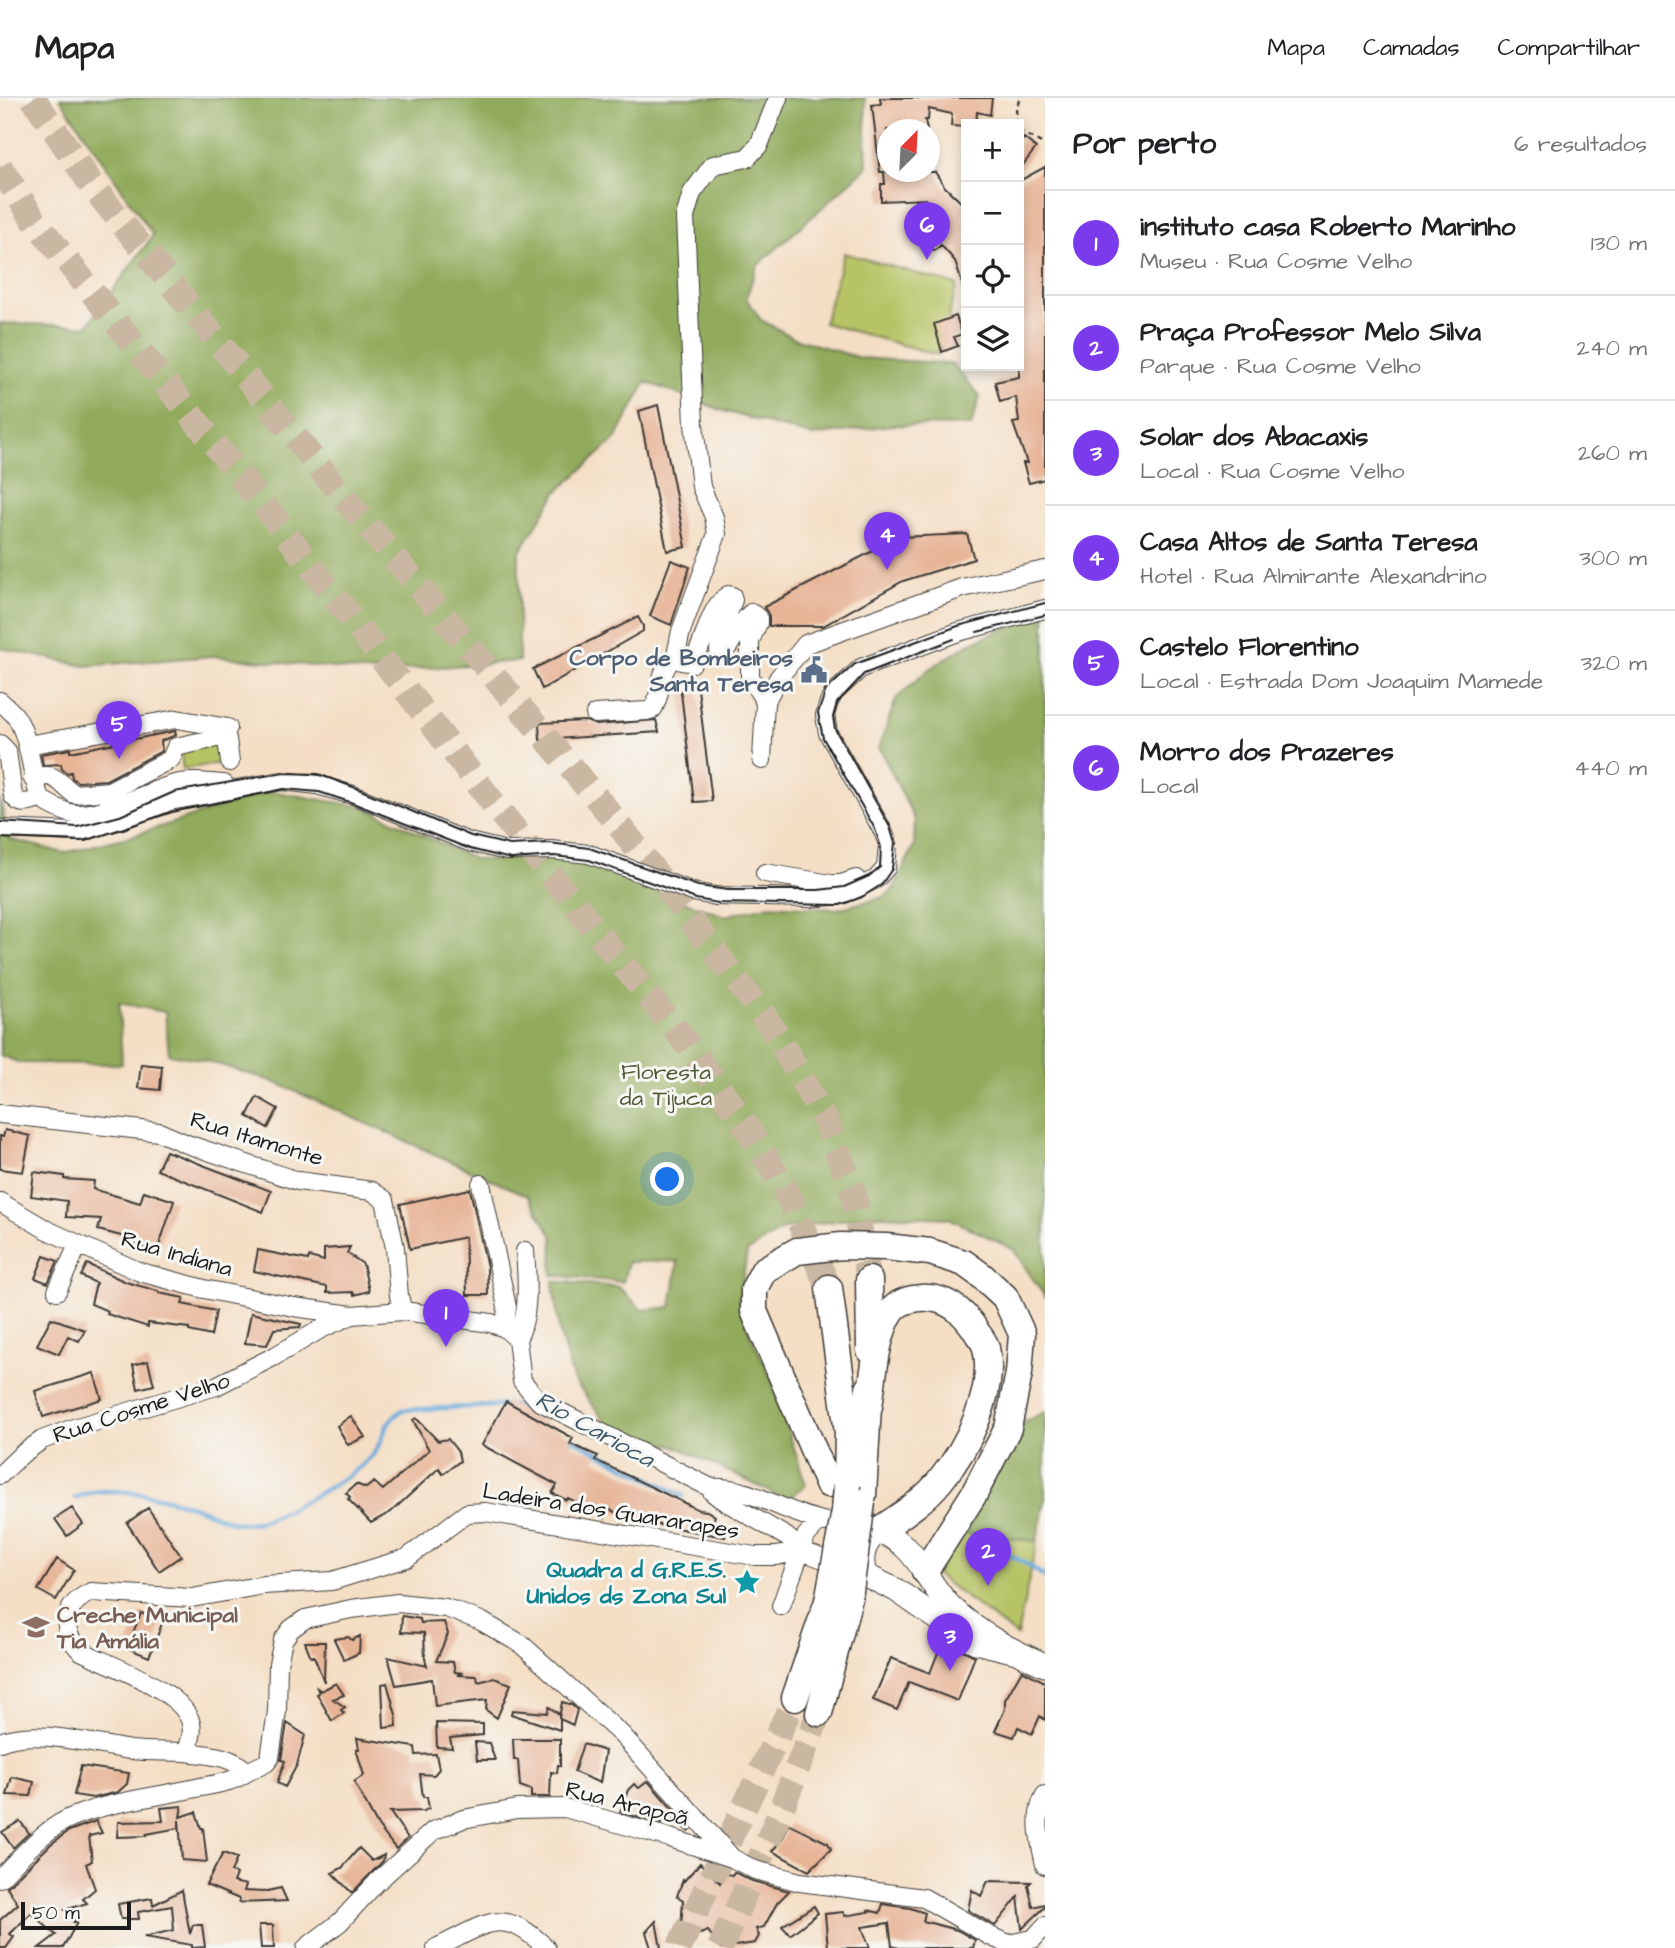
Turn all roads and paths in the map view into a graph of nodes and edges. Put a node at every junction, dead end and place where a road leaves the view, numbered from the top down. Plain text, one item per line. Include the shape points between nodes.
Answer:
1 (778, 98) edge
2 (1020, 98) edge
3 (1017, 119) edge
4 (1024, 134) edge
5 (1045, 145) edge
6 (1045, 570) edge
7 (1045, 609) edge
8 (676, 655) junction
9 (0, 701) edge
10 (765, 702) junction
11 (595, 714) dead end
12 (228, 728) dead end
13 (0, 744) edge
14 (27, 745) junction
15 (762, 760) dead end
16 (230, 762) dead end
17 (33, 779) junction
18 (251, 786) junction
19 (40, 799) junction
20 (0, 829) edge
21 (887, 852) junction
22 (765, 873) dead end
23 (0, 1114) edge
24 (481, 1184) dead end
25 (0, 1202) edge
26 (78, 1245) junction
27 (525, 1251) dead end
28 (869, 1280) tunnel mouth
29 (829, 1288) tunnel mouth
30 (57, 1291) dead end
31 (403, 1311) junction
32 (352, 1315) junction
33 (511, 1334) junction
34 (869, 1406) junction
35 (0, 1475) edge
36 (710, 1488) junction
37 (846, 1488) junction
38 (797, 1513) junction
39 (820, 1521) junction
40 (878, 1531) junction
41 (787, 1537) junction
42 (802, 1551) junction
43 (925, 1571) junction
44 (865, 1575) junction
45 (896, 1590) junction
46 (838, 1599) junction
47 (781, 1606) dead end
48 (1013, 1651) junction
49 (1045, 1665) edge
50 (795, 1698) tunnel mouth
51 (819, 1713) tunnel mouth
52 (0, 1742) edge
53 (186, 1752) junction
54 (247, 1772) junction
55 (1045, 1795) edge
56 (732, 1858) junction
57 (1045, 1865) edge
58 (0, 1878) edge
59 (1045, 1926) edge
60 (306, 1948) edge
61 (436, 1948) edge
62 (546, 1948) edge

1 - 8 street via 759,145 747,158 713,165 692,193 685,217 694,424 701,487 717,534
2 - 3 path
4 - 5 path
6 - 10 street via 962,588 806,644
7 - 21 street via 958,632 861,668 834,693 825,715 828,733 883,831
8 - 10 street via 692,663 714,611 723,598 732,596 719,649 724,652 728,648 751,613 758,617 750,641 750,677
8 - 11 street via 663,670 653,709
9 - 14 street via 16,718
10 - 15 street
12 - 14 street via 177,719
13 - 19 street via 7,751 13,796 23,803
14 - 17 street
16 - 17 street via 228,739 221,737 184,743 176,747 171,759 109,791 74,794 51,776
17 - 19 street
18 - 19 street via 177,784 82,815
18 - 20 street via 170,801 76,832
18 - 21 street via 282,781 324,787 384,806 469,842 507,851 589,854 693,892 723,897 842,895 876,879 887,868
21 - 22 street via 872,869 841,884
23 - 31 street, Rua Itamonte via 159,1132 298,1181 372,1191 385,1200
24 - 33 street
25 - 26 street, Rua Indiana
26 - 30 street
26 - 32 street, Rua Indiana via 139,1272 204,1289
27 - 33 street via 524,1328
28 - 34 highway
29 - 37 highway via 848,1433
31 - 32 street, Rua Cosme Velho
31 - 33 street, Rua Cosme Velho via 491,1323
32 - 35 street, Rua Cosme Velho via 216,1386 42,1440
33 - 36 street via 522,1381 539,1401
34 - 37 highway
34 - 40 highway via 882,1331 902,1302 934,1297 969,1318 986,1347 985,1397 976,1423 939,1482
36 - 38 street via 752,1494
36 - 41 street
37 - 43 highway via 754,1311 754,1289 764,1270 797,1251 886,1247 930,1252 964,1263 1005,1297 1023,1334 1019,1373 999,1448
37 - 46 highway, bridge
37 - 46 highway, bridge via 837,1548
38 - 39 street
38 - 41 street
39 - 40 street
39 - 42 street via 806,1536
40 - 43 main road via 906,1546
40 - 44 main road via 864,1547
41 - 42 street
42 - 44 street
42 - 47 street
42 - 53 street, Ladeira dos Guararapes via 755,1556 485,1512 467,1513 407,1558 331,1581 264,1585 192,1598 91,1592 77,1598 66,1626 69,1640 81,1651 169,1695 190,1720
43 - 45 main road via 912,1585
43 - 48 main road via 951,1607
44 - 45 main road
45 - 48 main road via 963,1636
46 - 50 highway
46 - 51 highway
48 - 49 main road
52 - 53 street via 41,1737
53 - 54 street via 229,1759
54 - 56 street via 270,1758 278,1664 283,1640 291,1629 305,1619 351,1609 398,1603 446,1608 521,1644 622,1735
54 - 58 street via 232,1781 74,1816 35,1843
55 - 57 street via 1038,1809 1038,1824
56 - 59 street, Rua Arapoã via 755,1870 800,1882 923,1898 1008,1944 1033,1939
56 - 60 street, Rua Arapoã via 565,1808 517,1809 463,1819 433,1830 340,1922
61 - 62 street via 490,1923 509,1922 531,1933

